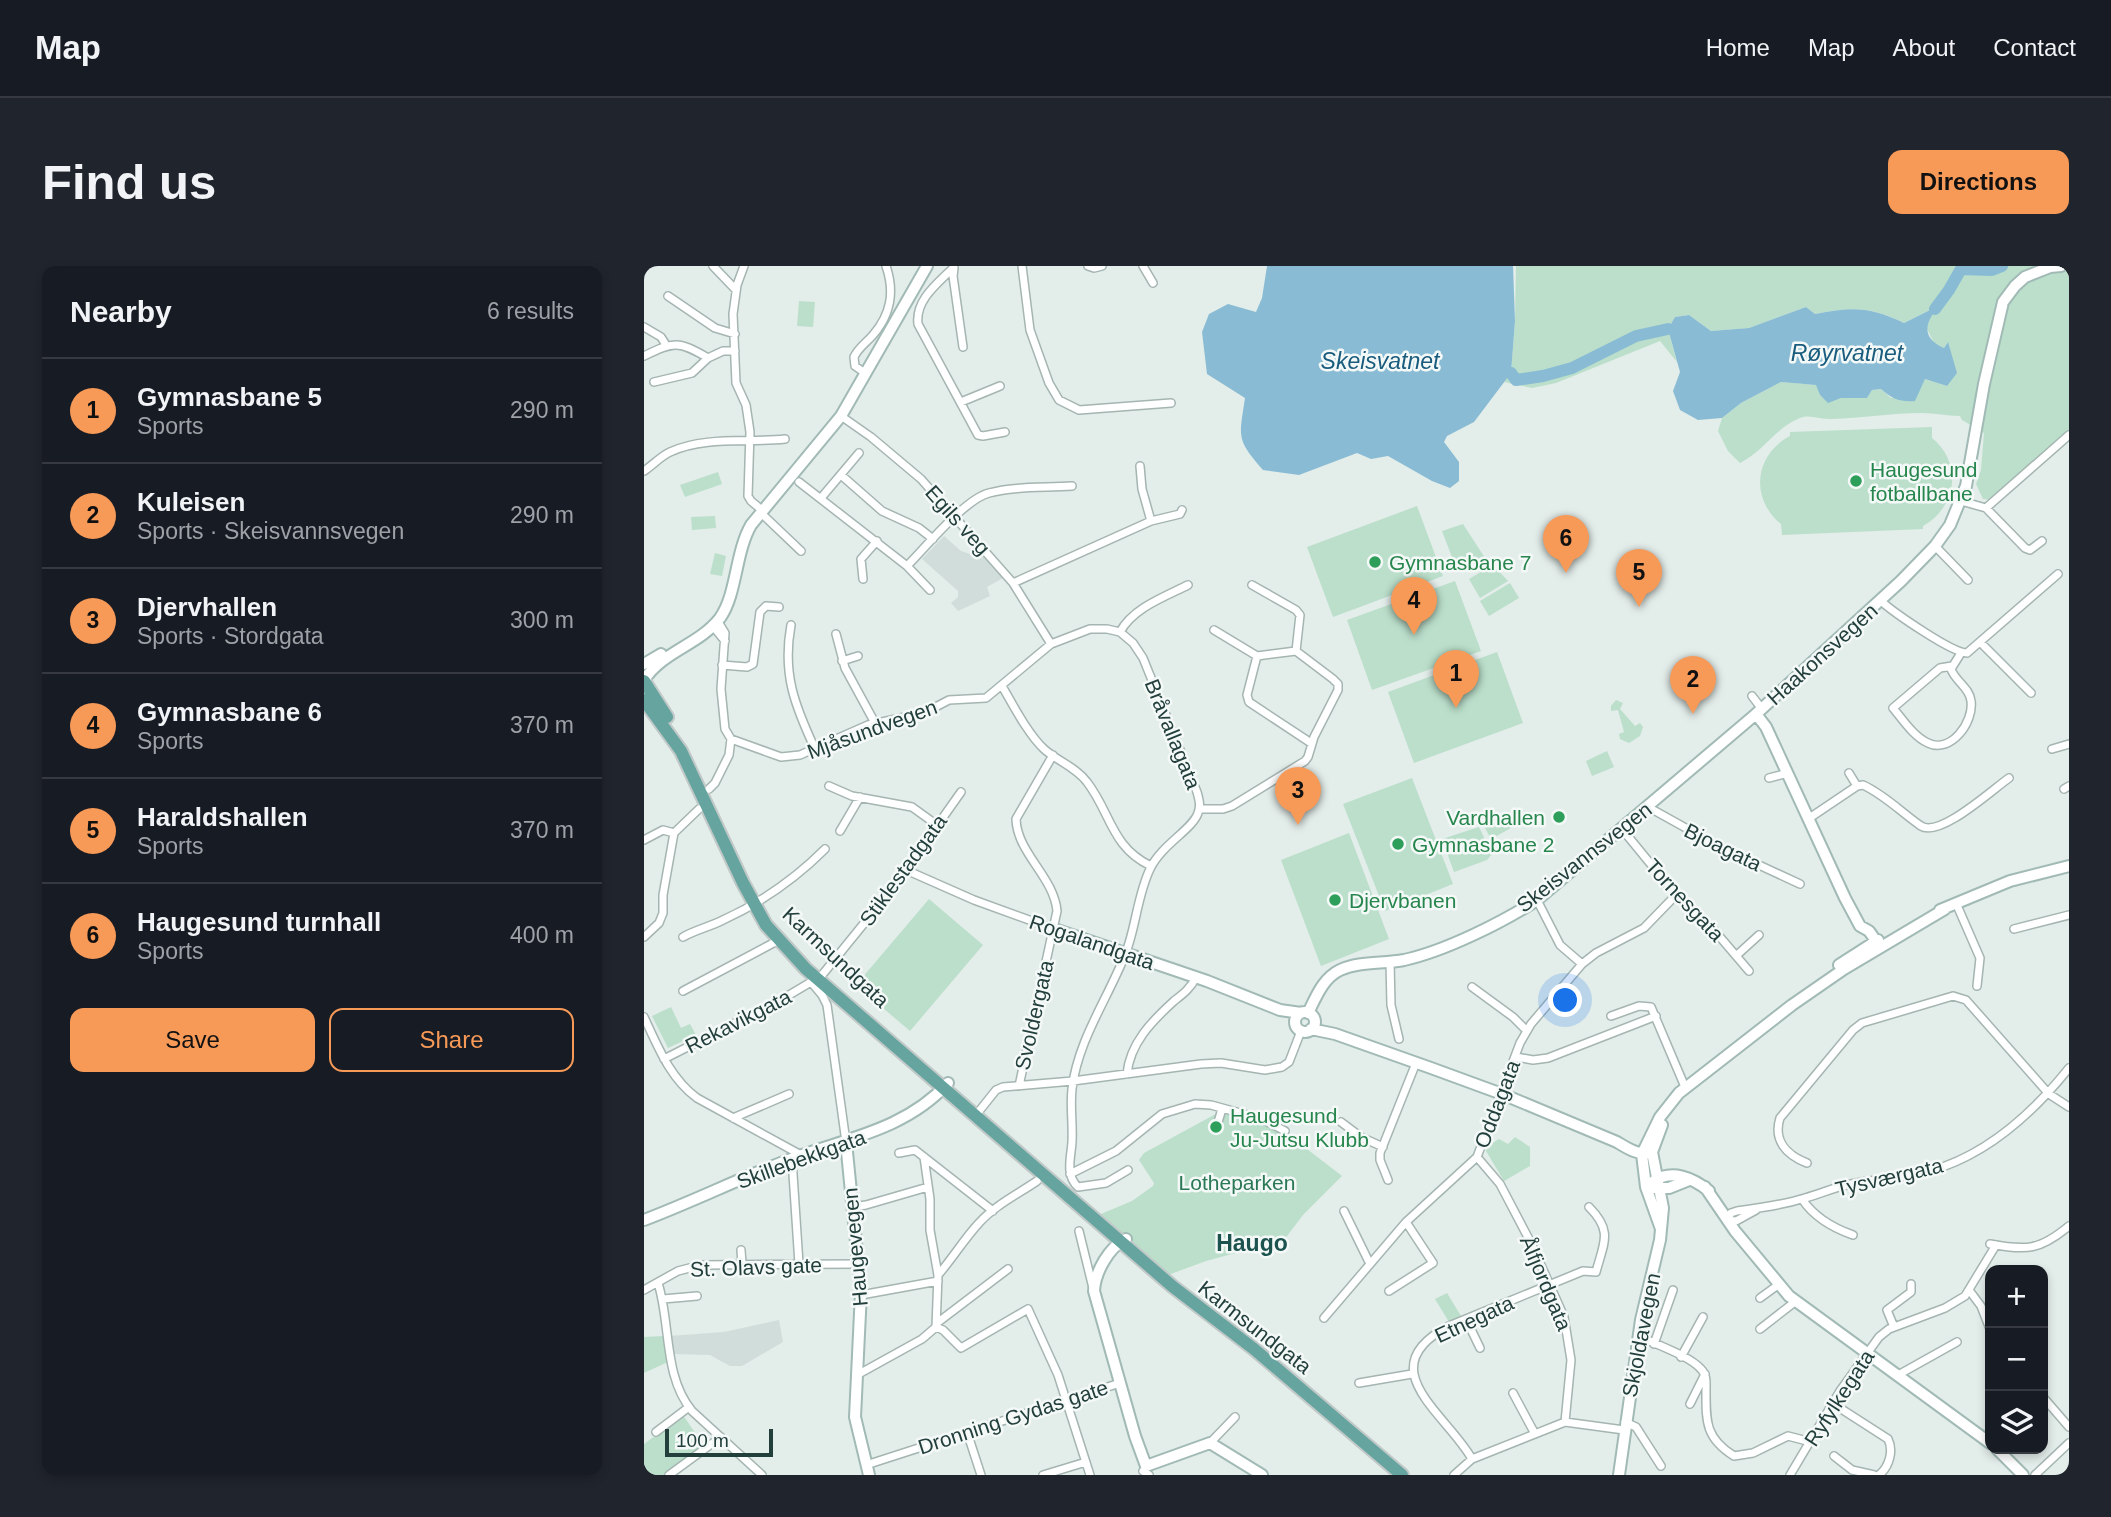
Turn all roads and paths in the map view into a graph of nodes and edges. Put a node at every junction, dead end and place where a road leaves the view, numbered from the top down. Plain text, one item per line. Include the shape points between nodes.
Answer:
1 (713, 266) edge
2 (744, 266) edge
3 (886, 266) edge
4 (927, 266) edge
5 (1022, 266) edge
6 (1088, 266) edge
7 (1102, 266) edge
8 (1143, 266) edge
9 (2065, 266) edge
10 (954, 267) edge
11 (1153, 284) dead end
12 (736, 290) junction
13 (668, 296) dead end
14 (644, 327) edge
15 (735, 334) junction
16 (666, 345) junction
17 (963, 346) dead end
18 (735, 351) junction
19 (644, 355) edge
20 (708, 358) junction
21 (865, 373) junction
22 (654, 382) dead end
23 (1000, 386) dead end
24 (1167, 401) dead end
25 (961, 402) junction
26 (841, 416) junction
27 (1005, 432) dead end
28 (2069, 435) edge
29 (785, 439) dead end
30 (750, 440) junction
31 (859, 453) dead end
32 (1140, 466) dead end
33 (644, 471) edge
34 (841, 475) junction
35 (799, 482) dead end
36 (1072, 486) dead end
37 (821, 498) junction
38 (1961, 501) junction
39 (1986, 508) junction
40 (1182, 510) dead end
41 (762, 512) junction
42 (955, 517) junction
43 (1151, 522) junction
44 (933, 539) junction
45 (877, 541) junction
46 (2042, 541) dead end
47 (1935, 546) junction
48 (801, 551) dead end
49 (907, 566) junction
50 (2058, 574) dead end
51 (863, 579) dead end
52 (1968, 580) dead end
53 (1013, 583) junction
54 (1188, 584) dead end
55 (1252, 585) dead end
56 (930, 590) dead end
57 (1881, 601) junction
58 (779, 607) dead end
59 (713, 624) junction
60 (791, 625) dead end
61 (1214, 630) dead end
62 (1120, 632) junction
63 (836, 634) dead end
64 (1980, 642) junction
65 (1051, 644) junction
66 (1296, 651) junction
67 (1961, 653) junction
68 (858, 656) dead end
69 (1257, 656) junction
70 (842, 661) junction
71 (644, 664) edge
72 (722, 665) junction
73 (1952, 667) junction
74 (644, 680) edge
75 (1002, 686) junction
76 (2031, 693) dead end
77 (1752, 696) dead end
78 (644, 700) edge
79 (1759, 712) junction
80 (876, 723) junction
81 (731, 739) junction
82 (1311, 743) junction
83 (2069, 744) edge
84 (815, 749) junction
85 (2052, 749) dead end
86 (1053, 755) junction
87 (1788, 773) junction
88 (1849, 773) dead end
89 (1769, 778) dead end
90 (2009, 778) dead end
91 (829, 786) dead end
92 (1857, 786) junction
93 (709, 789) dead end
94 (961, 792) dead end
95 (860, 797) junction
96 (1648, 807) junction
97 (699, 809) dead end
98 (1199, 809) junction
99 (1808, 819) junction
100 (937, 825) junction
101 (1622, 829) junction
102 (840, 831) dead end
103 (674, 833) junction
104 (722, 834) junction
105 (644, 841) edge
106 (825, 849) dead end
107 (1151, 866) junction
108 (2069, 866) edge
109 (906, 870) junction
110 (1800, 884) dead end
111 (1676, 895) junction
112 (1536, 900) junction
113 (1950, 906) junction
114 (756, 908) junction
115 (2069, 915) edge
116 (1054, 929) junction
117 (2014, 929) dead end
118 (1759, 935) dead end
119 (644, 937) edge
120 (683, 937) dead end
121 (779, 940) junction
122 (1873, 946) junction
123 (1125, 954) junction
124 (1737, 955) junction
125 (1390, 962) junction
126 (1581, 964) junction
127 (1749, 971) dead end
128 (1196, 977) junction
129 (817, 979) junction
130 (1978, 985) dead end
131 (1472, 987) dead end
132 (683, 991) dead end
133 (1611, 1016) dead end
134 (1656, 1016) junction
135 (644, 1017) edge
136 (1305, 1022) junction
137 (1526, 1030) junction
138 (1399, 1039) dead end
139 (1516, 1057) junction
140 (664, 1059) junction
141 (1416, 1063) junction
142 (2069, 1068) edge
143 (1128, 1074) junction
144 (1073, 1081) junction
145 (946, 1086) junction
146 (1018, 1086) junction
147 (1685, 1087) junction
148 (789, 1094) dead end
149 (1502, 1094) junction
150 (2049, 1094) junction
151 (2069, 1107) edge
152 (1222, 1109) junction
153 (980, 1110) junction
154 (733, 1118) junction
155 (1218, 1122) dead end
156 (1341, 1122) dead end
157 (1285, 1131) dead end
158 (846, 1142) junction
159 (780, 1143) junction
160 (1383, 1147) junction
161 (1646, 1151) junction
162 (899, 1153) dead end
163 (924, 1157) junction
164 (1476, 1157) junction
165 (794, 1158) junction
166 (1807, 1163) dead end
167 (1128, 1170) dead end
168 (1070, 1174) junction
169 (1388, 1180) dead end
170 (1037, 1181) dead end
171 (1658, 1184) junction
172 (928, 1187) junction
173 (1646, 1187) junction
174 (1802, 1199) junction
175 (852, 1207) junction
176 (1589, 1207) dead end
177 (993, 1211) junction
178 (1344, 1211) dead end
179 (1731, 1218) junction
180 (644, 1220) edge
181 (1406, 1222) junction
182 (2069, 1226) edge
183 (1661, 1229) junction
184 (1079, 1231) dead end
185 (1853, 1235) dead end
186 (1124, 1242) junction
187 (741, 1250) dead end
188 (742, 1264) junction
189 (799, 1264) junction
190 (858, 1264) junction
191 (1370, 1264) junction
192 (1008, 1269) dead end
193 (938, 1278) junction
194 (659, 1283) junction
195 (1911, 1284) dead end
196 (1551, 1285) junction
197 (1778, 1285) junction
198 (644, 1290) edge
199 (1673, 1290) dead end
200 (1969, 1290) junction
201 (1094, 1291) junction
202 (1389, 1291) dead end
203 (861, 1295) junction
204 (697, 1296) dead end
205 (1760, 1298) dead end
206 (663, 1299) junction
207 (1796, 1301) junction
208 (1703, 1317) dead end
209 (1324, 1318) dead end
210 (1466, 1319) junction
211 (936, 1325) junction
212 (1895, 1326) junction
213 (1990, 1328) edge
214 (1760, 1329) dead end
215 (1638, 1336) junction
216 (1957, 1342) dead end
217 (1654, 1343) junction
218 (1480, 1348) dead end
219 (1867, 1352) junction
220 (1681, 1357) junction
221 (1412, 1374) junction
222 (1704, 1374) junction
223 (857, 1375) junction
224 (1898, 1375) junction
225 (1120, 1383) junction
226 (1359, 1383) dead end
227 (1513, 1393) dead end
228 (1065, 1401) junction
229 (1832, 1403) junction
230 (2048, 1403) edge
231 (1690, 1404) dead end
232 (689, 1407) junction
233 (1234, 1418) dead end
234 (1565, 1422) junction
235 (2069, 1427) edge
236 (1624, 1431) junction
237 (656, 1432) dead end
238 (967, 1432) junction
239 (1535, 1434) junction
240 (721, 1437) junction
241 (1985, 1439) edge
242 (1811, 1442) junction
243 (1210, 1443) junction
244 (2069, 1443) edge
245 (2002, 1454) edge
246 (1833, 1457) dead end
247 (1472, 1459) junction
248 (1086, 1462) junction
249 (1661, 1466) dead end
250 (867, 1470) edge
251 (1145, 1472) edge
252 (669, 1475) edge
253 (762, 1475) edge
254 (981, 1475) edge
255 (1043, 1475) edge
256 (1090, 1475) edge
257 (1262, 1475) edge
258 (1402, 1475) edge
259 (1409, 1475) edge
260 (1454, 1475) edge
261 (1610, 1475) edge
262 (1619, 1475) edge
263 (1790, 1475) edge
264 (1876, 1475) edge
265 (2023, 1475) edge
266 (2035, 1475) edge

1 - 12 street
2 - 12 street
3 - 21 street via 891,301 879,327 854,357
4 - 21 street
5 - 24 street via 1030,330 1059,400 1079,410
6 - 7 street
8 - 11 street
9 - 38 street, Haakonsvegen via 2025,277 2003,302
10 - 17 street
10 - 25 street via 923,300 917,316
12 - 15 street
13 - 15 street via 715,328
14 - 16 street
15 - 18 street
16 - 19 street
16 - 20 street via 685,345
18 - 20 street
18 - 30 street via 736,383 746,405
20 - 22 street via 692,373
21 - 26 street
23 - 25 street
25 - 27 street via 978,435
26 - 41 street
26 - 42 street, Egils veg via 912,471
28 - 39 street
29 - 30 street
30 - 33 street via 682,447
30 - 41 street via 748,496
31 - 34 street
32 - 43 street
34 - 37 street
34 - 44 street via 882,511
35 - 37 street
36 - 42 street via 989,493
37 - 45 street
38 - 39 street
38 - 47 street, Haakonsvegen
39 - 46 street via 2025,548 2030,550
40 - 43 street
41 - 48 street
41 - 59 street via 743,541 728,599
42 - 44 street
42 - 53 street, Egils veg
43 - 53 street
44 - 49 street
45 - 49 street
45 - 51 street via 861,559
47 - 52 street
47 - 57 street, Haakonsvegen
49 - 56 street
50 - 64 street
53 - 65 street, Egils veg
54 - 62 street via 1135,614
55 - 66 street via 1300,615
57 - 67 street
57 - 79 street, Haakonsvegen
58 - 72 street via 760,612 753,664
59 - 71 street
59 - 72 street via 725,641
59 - 74 street via 661,661
60 - 84 street via 790,684
61 - 69 street
62 - 65 street, Mjåsundvegen via 1090,629
62 - 98 street, Bråvallagata via 1143,658 1197,792
63 - 70 street
64 - 67 street
64 - 76 street
65 - 75 street, Mjåsundvegen
66 - 69 street
66 - 82 street via 1338,684
67 - 73 street
68 - 70 street
69 - 82 street via 1249,702
70 - 80 street
72 - 81 street via 724,721
73 - 73 street via 1940,668 1893,708 1928,744 1947,743 1965,728 1971,698 1952,674
74 - 104 main road via 688,754
75 - 80 street, Mjåsundvegen via 985,698 949,700 924,713
75 - 86 street via 1037,740
77 - 79 street
78 - 104 main road via 681,751
79 - 87 street, Haakonsvegen
79 - 96 street, Skeisvannsvegen
80 - 84 street, Mjåsundvegen
81 - 84 street, Mjåsundvegen via 788,757
81 - 93 street via 729,755
82 - 98 street via 1305,761 1232,806
83 - 85 street
86 - 107 street via 1082,775 1121,843
86 - 116 street, Svoldergata via 1016,819 1021,839 1056,904
87 - 89 street
87 - 99 street, Haakonsvegen
88 - 92 street
90 - 92 street via 1953,819 1930,829 1870,788
91 - 95 street
92 - 99 street
94 - 100 street, Stiklestadgata
95 - 100 street via 912,807
95 - 102 street
96 - 101 street, Skeisvannsvegen
96 - 110 street, Bjoagata
97 - 103 street
98 - 107 street, Bråvallagata via 1194,821 1164,847
99 - 122 street, Haakonsvegen
100 - 109 street, Stiklestadgata
101 - 111 street, Tornesgata
101 - 112 street, Skeisvannsvegen
103 - 105 street via 663,830
103 - 119 street via 663,914
104 - 114 main road
106 - 114 street
107 - 123 street, Bråvallagata
108 - 113 street via 2010,881
109 - 116 street, Rogalandgata
109 - 129 street, Stiklestadgata
111 - 124 street, Tornesgata
111 - 126 street, Oddagata via 1644,928
112 - 125 street, Skeisvannsvegen via 1451,944
112 - 126 street via 1560,945
113 - 122 street
113 - 130 street via 1980,958
114 - 120 street
114 - 121 main road, Karmsundgata
114 - 129 main road, Karmsundgata
115 - 117 street
116 - 123 street, Rogalandgata
116 - 146 street, Svoldergata
118 - 124 street
121 - 129 main road, Karmsundgata
121 - 132 street
122 - 147 street via 1831,970
123 - 128 street, Rogalandgata
123 - 144 street, Bråvallagata via 1094,1018
124 - 127 street, Tornesgata
125 - 136 street, Skeisvannsvegen via 1349,967 1332,975
125 - 138 street via 1391,1005
126 - 137 street, Oddagata
128 - 136 street, Rogalandgata
128 - 143 street via 1140,1037
129 - 140 street, Rekavikgata
129 - 145 main road, Karmsundgata
129 - 158 street, Haugevegen via 827,1005
131 - 137 street
133 - 134 street via 1647,1006
134 - 139 street via 1548,1058
134 - 147 street
135 - 140 street
136 - 141 street
136 - 143 street via 1289,1062 1274,1070 1222,1063
137 - 139 street, Oddagata
139 - 149 street, Oddagata
140 - 154 street via 683,1088
141 - 149 street
141 - 160 street
142 - 150 street, Tysværgata
143 - 144 street
144 - 146 street
144 - 168 street, Bråvallagata
145 - 153 main road, Karmsundgata
145 - 158 street, Skillebekkgata via 906,1118
145 - 186 main road, Karmsundgata
146 - 153 street via 996,1090
147 - 161 street via 1667,1109
148 - 154 street
149 - 161 street
149 - 164 street, Oddagata
150 - 151 street
150 - 166 street via 1959,996 1874,1018 1853,1030 1780,1118 1779,1140 1789,1153
150 - 174 street, Tysværgata via 1985,1146 1945,1166 1849,1184
152 - 155 street
152 - 157 street via 1262,1119
152 - 168 street via 1201,1104 1162,1114 1116,1152
153 - 186 main road, Karmsundgata
154 - 159 street
156 - 160 street
158 - 165 street, Skillebekkgata
158 - 175 street, Haugevegen
159 - 165 street
159 - 165 street
160 - 169 street via 1381,1160
161 - 171 street, Skjoldavegen
161 - 173 street
162 - 163 street via 915,1150
163 - 172 street
163 - 177 street
164 - 181 street, Oddagata
164 - 196 street, Ålfjordgata via 1500,1184
165 - 180 street, Skillebekkgata
165 - 189 street
167 - 168 street via 1106,1182 1078,1187
170 - 177 street
171 - 173 street
171 - 179 street via 1669,1188 1689,1180 1705,1187
171 - 183 street, Skjoldavegen
172 - 175 street
172 - 193 street
173 - 183 street
174 - 179 street, Tysværgata
174 - 185 street via 1836,1229
175 - 190 street, Haugevegen
176 - 196 street, Etnegata via 1606,1232 1596,1272 1583,1271
177 - 193 street
178 - 191 street
179 - 197 street
181 - 191 street, Oddagata
181 - 202 street via 1433,1263
182 - 200 street, Ryfylkegata via 2036,1247 1993,1245
183 - 215 street, Skjoldavegen
184 - 201 street
186 - 201 street via 1114,1248
186 - 258 main road, Karmsundgata
186 - 259 main road, Karmsundgata via 1310,1388
187 - 188 street
188 - 189 street, St. Olavs gate
188 - 194 street, St. Olavs gate via 689,1267
189 - 190 street, St. Olavs gate
190 - 203 street, Haugevegen
191 - 209 street, Oddagata
192 - 211 street
193 - 203 street
193 - 211 street
194 - 198 street, St. Olavs gate
194 - 206 street
195 - 212 street via 1911,1292 1887,1310
196 - 210 street, Etnegata
196 - 234 street, Ålfjordgata via 1570,1346
197 - 205 street
197 - 207 street
199 - 217 street
200 - 212 street, Ryfylkegata via 1945,1308
200 - 213 street
201 - 225 street
203 - 223 street, Haugevegen
204 - 206 street
206 - 232 street via 670,1356
207 - 214 street
207 - 219 street
208 - 220 street
210 - 218 street
210 - 221 street, Etnegata via 1430,1338 1416,1356
211 - 223 street via 922,1339
211 - 228 street via 961,1348 1028,1309
212 - 219 street, Ryfylkegata
215 - 217 street
215 - 236 street, Skjoldavegen
216 - 224 street
217 - 220 street
219 - 224 street
219 - 229 street, Ryfylkegata
220 - 222 street
221 - 226 street
221 - 247 street via 1419,1391
222 - 231 street
222 - 242 street via 1707,1427 1729,1453 1739,1457 1753,1453 1788,1436
223 - 250 street, Haugevegen via 855,1417
224 - 241 street
225 - 228 street, Dronning Gydas gate
225 - 251 street
227 - 239 street
228 - 238 street, Dronning Gydas gate
228 - 248 street
229 - 242 street, Ryfylkegata
229 - 264 street via 1888,1439 1891,1454 1885,1470
230 - 235 street
232 - 237 street
232 - 240 street
233 - 243 street
234 - 236 street
234 - 239 street
236 - 249 street via 1636,1427
236 - 261 street, Skjoldavegen
236 - 262 street, Skjoldavegen
238 - 250 street, Dronning Gydas gate
238 - 254 street
239 - 247 street
240 - 252 street
240 - 253 street
242 - 263 street, Ryfylkegata
243 - 251 street
243 - 257 street
244 - 266 street
245 - 265 street
246 - 264 street via 1852,1470
247 - 260 street
248 - 255 street
248 - 256 street

